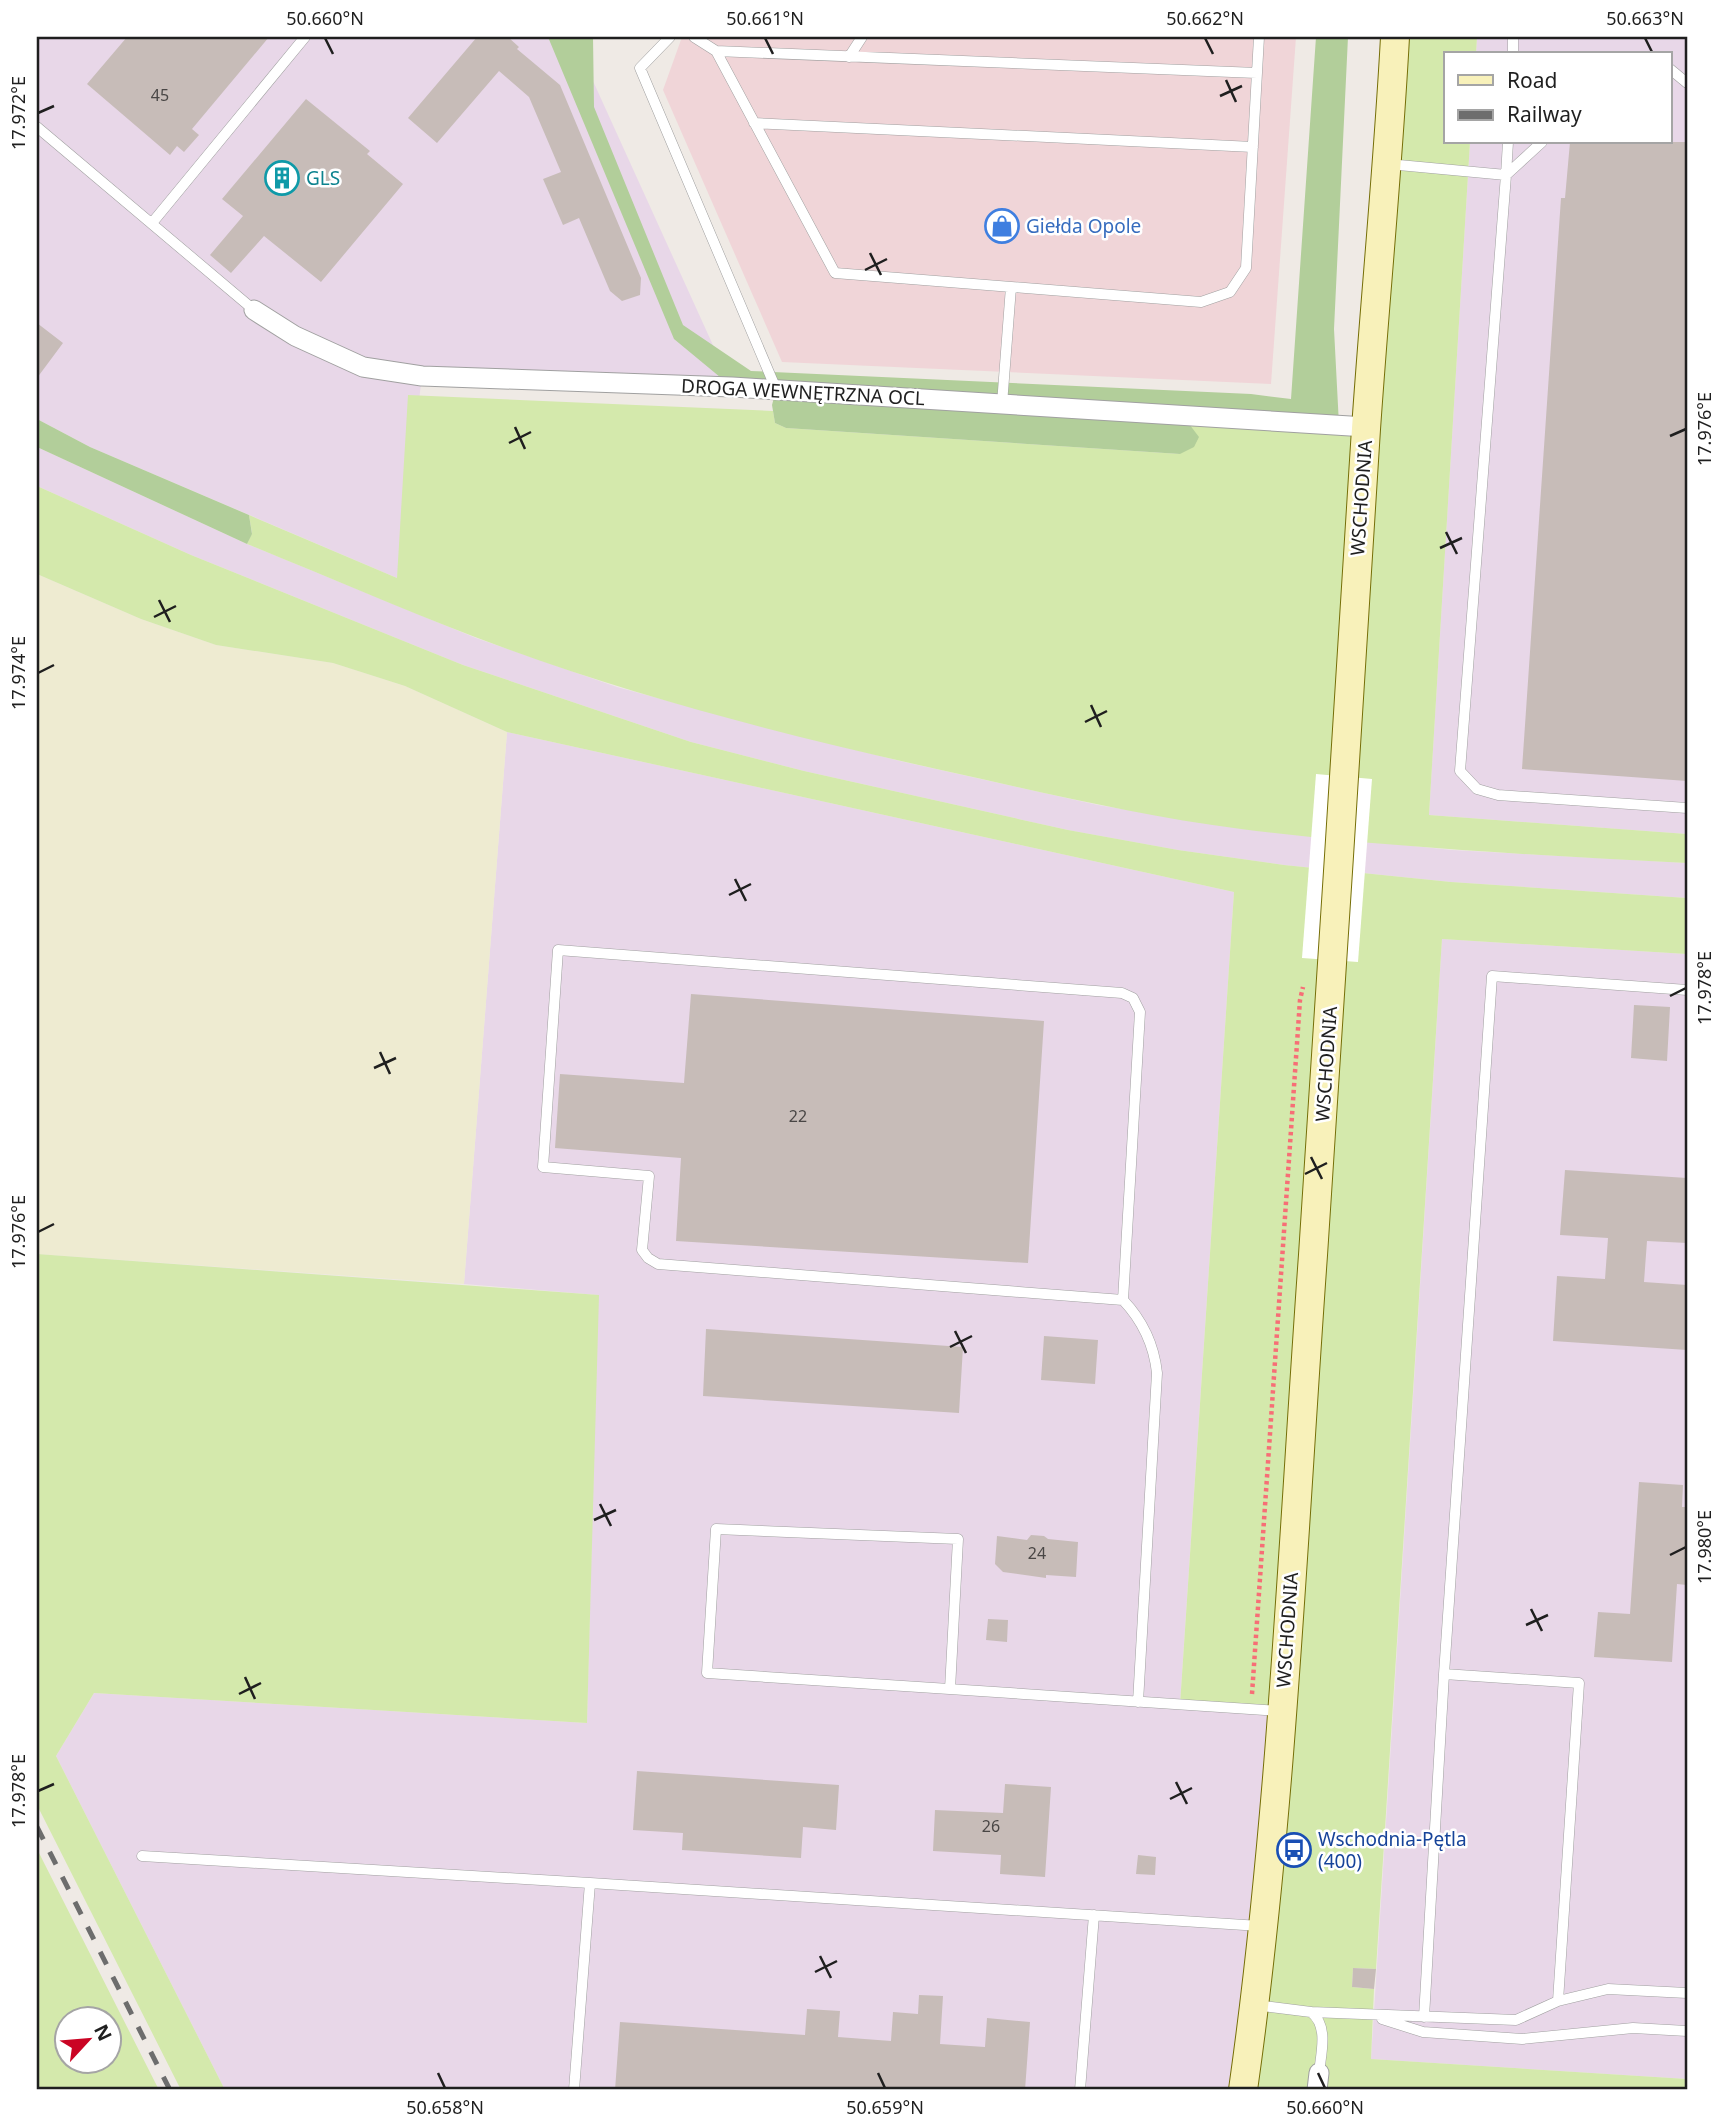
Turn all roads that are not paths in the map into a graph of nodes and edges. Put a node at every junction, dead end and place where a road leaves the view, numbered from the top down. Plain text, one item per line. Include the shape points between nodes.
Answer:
1 (305, 37) edge
2 (670, 37) edge
3 (694, 37) edge
4 (862, 37) edge
5 (1259, 37) edge
6 (1395, 37) edge
7 (716, 51) junction
8 (849, 57) junction
9 (1672, 71) edge
10 (1257, 73) junction
11 (1687, 83) edge
12 (754, 123) junction
13 (37, 127) edge
14 (1508, 144) edge
15 (1540, 144) edge
16 (1253, 146) junction
17 (1388, 164) junction
18 (1506, 175) junction
19 (152, 223) junction
20 (1011, 287) junction
21 (254, 310) joint
22 (776, 390) junction
23 (1002, 404) junction
24 (1366, 427) junction
25 (1687, 808) edge
26 (1687, 990) edge
27 (1123, 1300) junction
28 (1444, 1674) junction
29 (950, 1689) junction
30 (1138, 1702) junction
31 (1282, 1711) junction
32 (142, 1856) dead end
33 (590, 1883) junction
34 (1094, 1915) junction
35 (1265, 1926) junction
36 (1687, 1993) edge
37 (1558, 2001) junction
38 (1255, 2005) junction
39 (1311, 2012) junction
40 (1372, 2016) junction
41 (1424, 2017) junction
42 (1687, 2031) edge
43 (1318, 2082) edge
44 (574, 2090) edge
45 (1080, 2090) edge
46 (1243, 2090) edge

1 - 19 lane
2 - 22 lane via 640,68
3 - 7 lane
4 - 8 lane
5 - 10 lane
6 - 17 street, WSCHODNIA
7 - 8 lane
7 - 12 lane
8 - 10 lane
9 - 11 lane
10 - 16 lane
12 - 16 lane
12 - 20 lane via 835,273
13 - 19 lane
14 - 18 lane
15 - 18 lane
16 - 20 lane via 1246,268 1230,292 1201,302
17 - 18 lane
17 - 24 street, WSCHODNIA
18 - 25 lane via 1460,771 1477,789 1498,796
19 - 21 lane
20 - 23 lane
21 - 22 street, DROGA WEWNĘTRZNA OCL via 295,336 363,367 422,376
22 - 23 street, DROGA WEWNĘTRZNA OCL
23 - 24 street, DROGA WEWNĘTRZNA OCL
24 - 31 street, WSCHODNIA
26 - 28 lane via 1492,976
27 - 27 lane via 1140,1012 1133,998 1122,993 558,950 543,1167 649,1176 642,1250 648,1258 658,1264
27 - 30 lane via 1148,1338 1157,1373
28 - 37 lane via 1579,1683
28 - 41 lane
29 - 29 lane via 708,1673 716,1529 958,1539
29 - 30 lane
30 - 31 lane
31 - 35 street, WSCHODNIA
32 - 33 lane
33 - 34 lane
33 - 44 lane
34 - 35 lane
34 - 45 lane
35 - 38 street, WSCHODNIA
36 - 37 lane via 1608,1989
37 - 41 lane via 1516,2020
38 - 39 lane
38 - 46 street, WSCHODNIA
39 - 40 lane
39 - 43 lane via 1322,2029
40 - 41 lane
40 - 42 lane via 1423,2032 1522,2039 1633,2028

